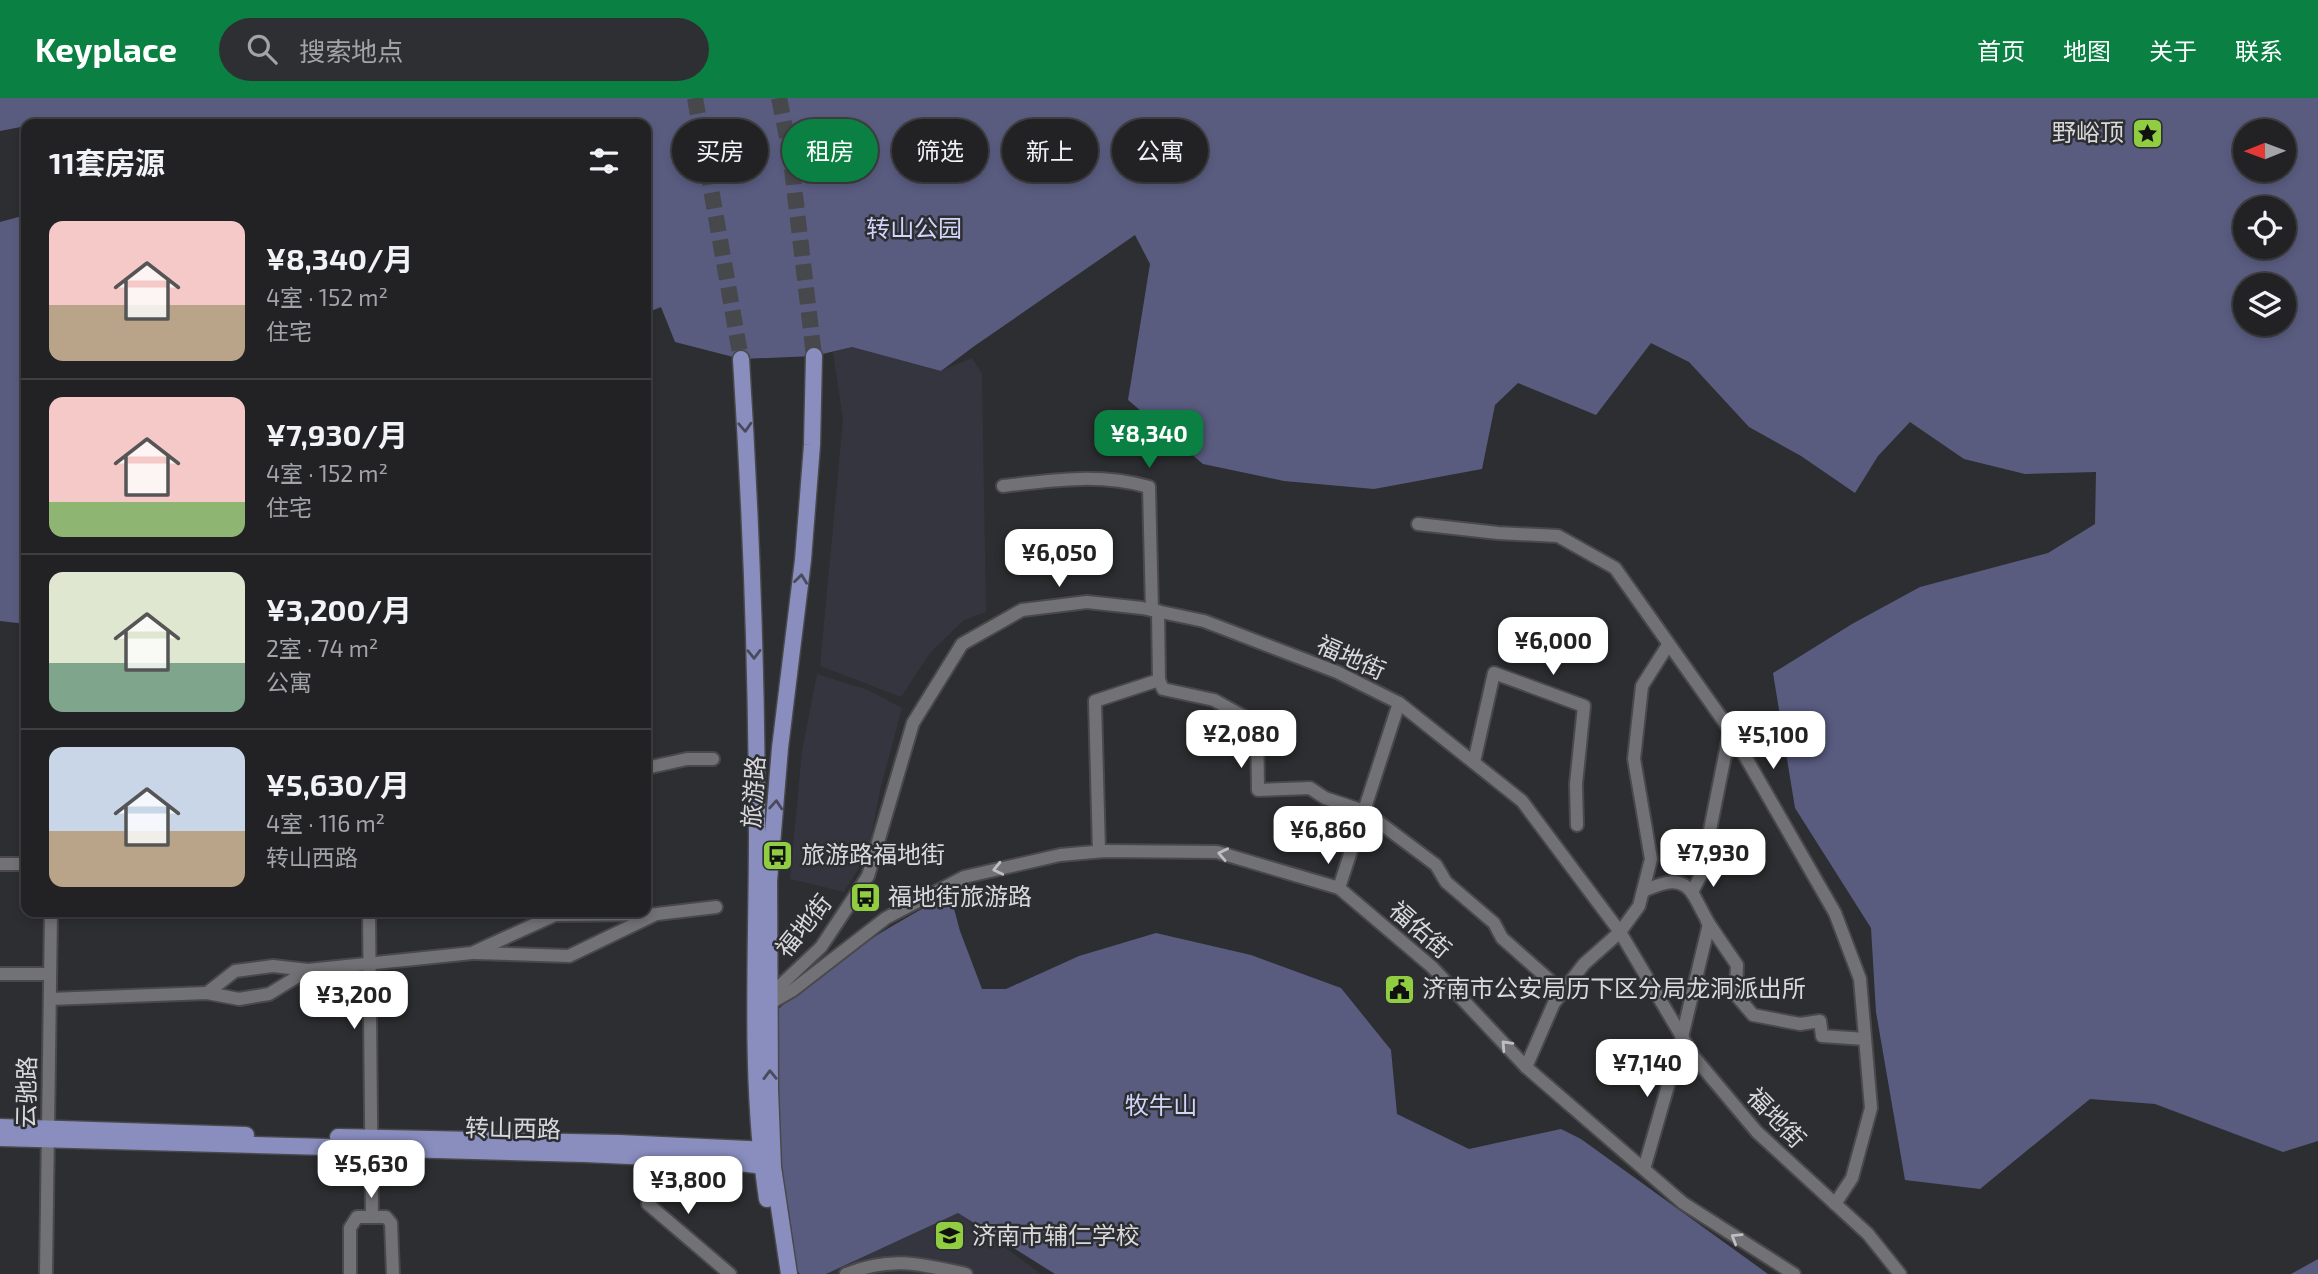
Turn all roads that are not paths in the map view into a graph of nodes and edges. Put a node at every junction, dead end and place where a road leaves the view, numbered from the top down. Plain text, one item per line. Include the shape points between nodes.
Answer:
1 (814, 356) tunnel mouth
2 (741, 359) tunnel mouth
3 (1003, 486) dead end
4 (1418, 524) dead end
5 (1155, 611) junction
6 (1668, 646) junction
7 (1160, 680) junction
8 (1399, 703) junction
9 (1730, 730) junction
10 (713, 759) dead end
11 (1474, 762) junction
12 (651, 767) edge
13 (1364, 811) junction
14 (1577, 825) dead end
15 (1098, 852) junction
16 (0, 864) edge
17 (21, 864) edge
18 (1339, 888) junction
19 (1643, 891) junction
20 (1692, 892) junction
21 (716, 907) dead end
22 (651, 914) edge
23 (657, 914) junction
24 (51, 917) edge
25 (369, 917) edge
26 (551, 917) edge
27 (651, 917) edge
28 (651, 917) edge
29 (1709, 924) junction
30 (1620, 932) junction
31 (472, 953) junction
32 (370, 964) junction
33 (308, 970) junction
34 (0, 974) edge
35 (50, 974) junction
36 (1563, 992) junction
37 (207, 993) junction
38 (50, 999) junction
39 (765, 1002) junction
40 (1682, 1037) junction
41 (1865, 1039) junction
42 (1526, 1067) junction
43 (0, 1127) edge
44 (47, 1134) junction
45 (0, 1138) edge
46 (372, 1143) junction
47 (648, 1158) junction
48 (768, 1158) junction
49 (1644, 1169) junction
50 (1835, 1204) junction
51 (372, 1217) junction
52 (46, 1274) edge
53 (350, 1274) edge
54 (393, 1274) edge
55 (730, 1274) edge
56 (779, 1274) edge
57 (789, 1274) edge
58 (846, 1274) edge
59 (966, 1274) edge
60 (1794, 1274) edge
61 (1900, 1274) edge

39 -> 1 main road, 旅游路 via 769,881 803,560
2 -> 39 main road, 旅游路 via 754,606
3 - 5 street via 1103,478 1149,487
4 - 6 street via 1558,536 1615,568
5 - 7 street
5 - 8 street, 福地街 via 1204,621 1337,673
5 - 39 street, 福地街 via 1087,602 1022,610 962,643 913,723 868,876 821,947
6 - 9 street
6 - 19 street via 1642,686 1634,759 1651,859
7 - 13 street via 1163,689 1214,700 1257,724 1258,790 1310,788
7 - 15 street via 1095,701
8 - 11 street, 福地街
8 - 13 street
9 - 20 street via 1701,875
9 - 41 street via 1835,913 1860,979
10 - 12 street
11 - 14 street via 1494,673 1584,706
11 - 30 street, 福地街 via 1522,800
13 - 18 street
13 - 36 street via 1436,865 1446,882
18 -> 15 street, 福佑街 via 1217,852
15 -> 39 street, 福佑街 via 1060,855 964,877 886,918 793,990
16 - 17 street
42 -> 18 street, 福佑街 via 1432,967
19 - 20 street via 1664,882 1679,882
19 - 30 street via 1639,906
20 - 29 street
21 - 23 street
22 - 23 street
23 - 27 street
24 - 35 street, 云驰路
25 - 32 street
26 - 31 street
28 - 31 street via 569,956
29 - 40 street
29 - 41 street via 1737,965 1736,995 1753,1015 1800,1024 1820,1021 1822,1036
30 - 36 street via 1584,964
30 - 40 street, 福地街
31 - 32 street
32 - 33 street
32 - 46 street
33 - 37 street via 269,994 239,999
33 - 37 street via 273,966 235,971
34 - 35 street
35 - 38 street, 云驰路
36 - 42 street
37 - 38 street
38 - 44 street, 云驰路
39 - 48 main road, 旅游路 via 756,1079
40 - 49 street
40 - 50 street, 福地街 via 1757,1132
41 - 50 street via 1871,1108 1852,1178
42 - 49 street, 福佑街
43 - 44 main road, 转山西路
44 - 45 main road, 转山西路
44 - 46 main road, 转山西路
44 - 52 street, 云驰路
46 - 47 main road, 转山西路
46 - 48 main road, 转山西路 via 668,1145
46 - 51 street
47 - 48 main road, 转山西路
47 - 55 street via 648,1204
48 - 56 main road, 旅游路
48 - 57 main road, 旅游路
60 -> 49 street, 福佑街 via 1689,1208
50 - 61 street, 福地街 via 1868,1234
51 - 53 street via 358,1217 350,1228
51 - 54 street via 386,1217 391,1223
58 - 59 street via 893,1261

